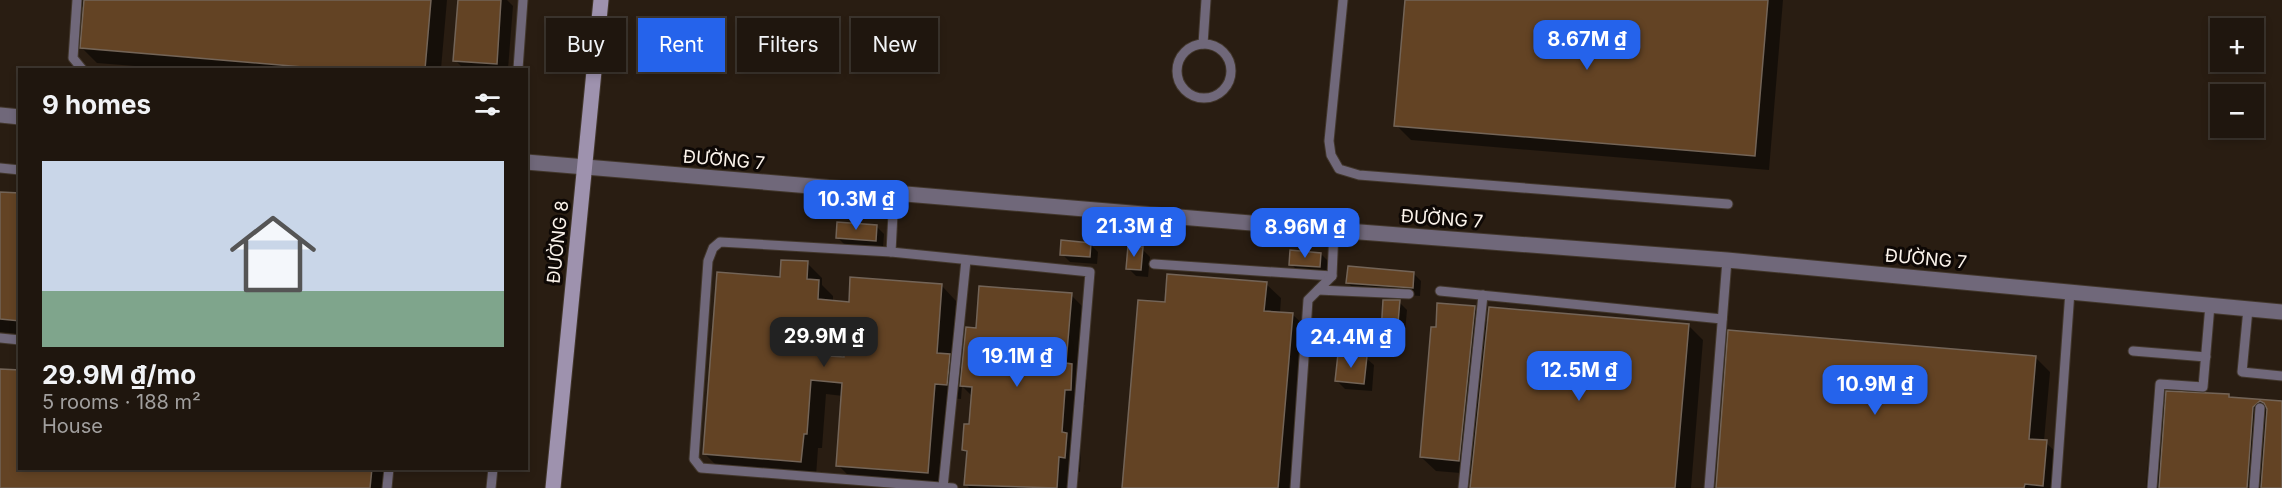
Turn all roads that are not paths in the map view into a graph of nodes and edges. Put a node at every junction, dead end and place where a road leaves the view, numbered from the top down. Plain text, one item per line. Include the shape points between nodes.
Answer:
1 (77, 0) edge
2 (523, 0) edge
3 (601, 0) edge
4 (1206, 0) edge
5 (1342, 0) edge
6 (1203, 44) junction
7 (81, 68) edge
8 (518, 68) edge
9 (0, 116) edge
10 (18, 117) edge
11 (528, 162) edge
12 (584, 167) junction
13 (0, 168) edge
14 (18, 170) edge
15 (894, 194) junction
16 (1728, 204) dead end
17 (1334, 230) junction
18 (891, 252) junction
19 (966, 260) junction
20 (1727, 260) junction
21 (1154, 264) dead end
22 (1332, 276) junction
23 (1318, 290) junction
24 (1440, 291) dead end
25 (2070, 291) junction
26 (1409, 294) dead end
27 (1483, 295) junction
28 (2210, 305) junction
29 (2248, 309) junction
30 (2282, 312) edge
31 (1722, 318) junction
32 (0, 338) edge
33 (18, 340) edge
34 (2133, 351) dead end
35 (2206, 357) junction
36 (2282, 376) edge
37 (2260, 408) dead end
38 (388, 470) edge
39 (492, 470) edge
40 (387, 488) edge
41 (491, 488) edge
42 (554, 488) edge
43 (948, 488) edge
44 (1072, 488) edge
45 (1295, 488) edge
46 (1463, 488) edge
47 (1709, 488) edge
48 (2055, 488) edge
49 (2152, 488) edge
50 (2254, 488) edge

1 - 7 lane via 72,50
2 - 8 lane
3 - 12 street, ĐƯỜNG 8
4 - 6 lane
5 - 16 lane via 1329,141 1331,155 1340,169 1359,175
6 - 6 lane via 1187,51 1177,75 1185,91 1201,98 1218,95 1232,72 1227,56 1212,45
9 - 10 street
11 - 12 street, ĐƯỜNG 7
12 - 15 street, ĐƯỜNG 7
12 - 42 street, ĐƯỜNG 8
13 - 14 lane
15 - 17 street, ĐƯỜNG 7
15 - 18 lane
17 - 20 street, ĐƯỜNG 7
17 - 22 lane
18 - 19 lane
18 - 43 lane via 720,242 714,248 708,261 694,459 701,468
19 - 43 lane
19 - 44 lane via 1090,272
20 - 25 street, ĐƯỜNG 7
20 - 31 lane
21 - 22 lane
22 - 23 lane
23 - 26 lane
23 - 45 lane via 1308,300
24 - 27 lane
25 - 28 street, ĐƯỜNG 7
25 - 48 lane
27 - 31 lane
27 - 46 lane
28 - 29 street, ĐƯỜNG 7
28 - 35 lane
29 - 30 street, ĐƯỜNG 7
29 - 36 lane via 2242,372
31 - 47 lane
32 - 33 lane
34 - 35 lane
35 - 49 lane via 2203,387 2160,384
37 - 50 lane
38 - 40 lane
39 - 41 lane

